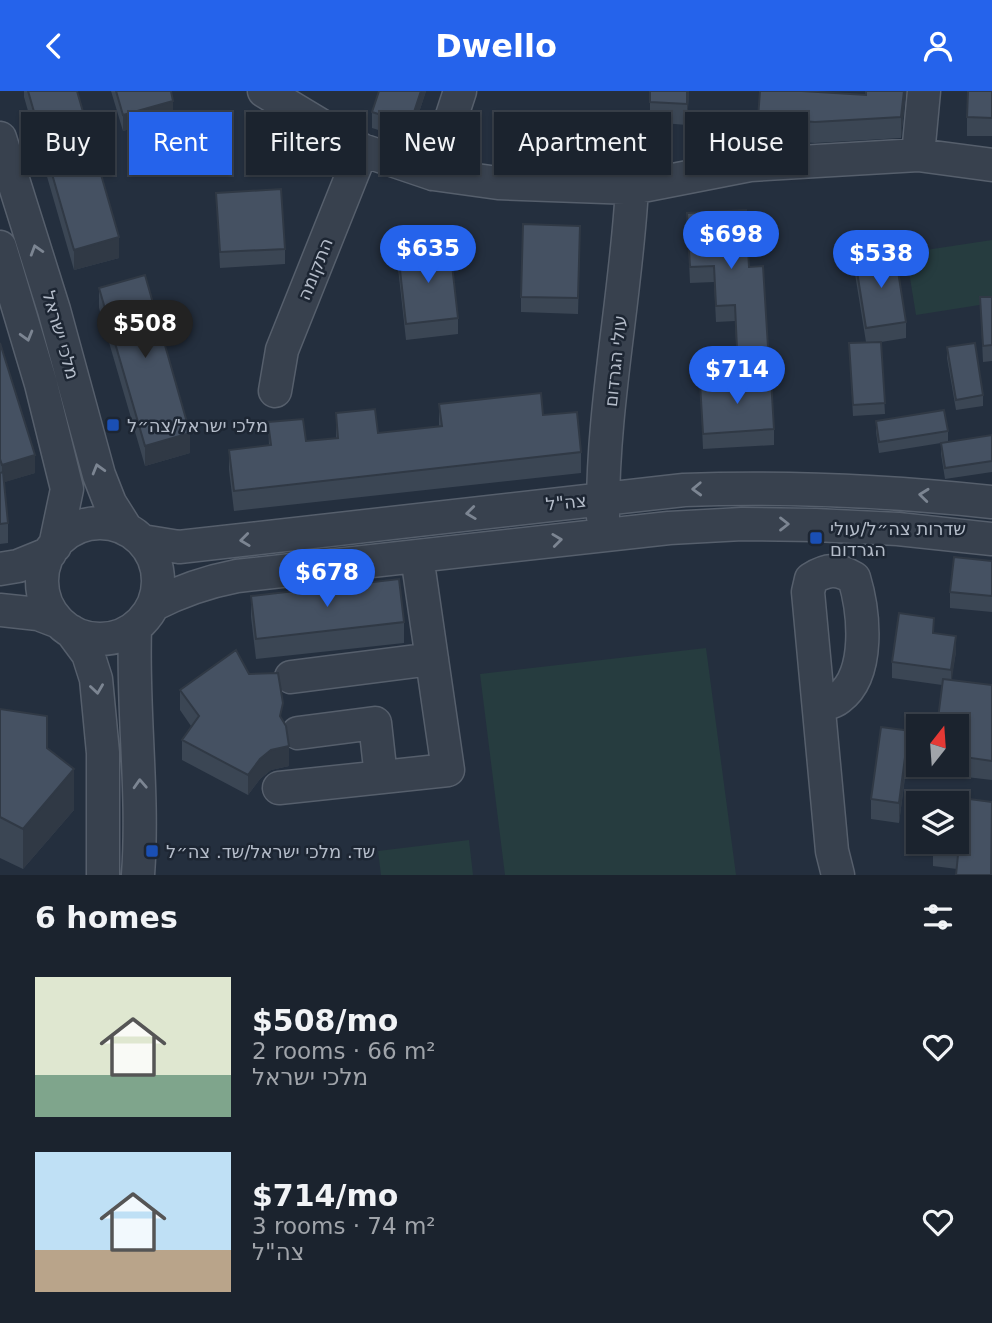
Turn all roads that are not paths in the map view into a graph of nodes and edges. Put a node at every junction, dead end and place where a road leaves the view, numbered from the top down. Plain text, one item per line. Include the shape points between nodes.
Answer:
1 (264, 91) edge
2 (460, 91) edge
3 (924, 91) edge
4 (299, 112) edge
5 (453, 112) edge
6 (0, 138) edge
7 (918, 155) junction
8 (992, 165) edge
9 (352, 175) edge
10 (440, 175) edge
11 (632, 188) junction
12 (0, 247) edge
13 (275, 391) dead end
14 (603, 498) junction
15 (992, 502) edge
16 (603, 534) junction
17 (134, 536) junction
18 (992, 539) edge
19 (52, 550) junction
20 (417, 557) junction
21 (0, 569) edge
22 (0, 610) edge
23 (144, 617) junction
24 (65, 627) junction
25 (432, 659) junction
26 (291, 677) dead end
27 (818, 706) dead end
28 (298, 733) dead end
29 (381, 777) junction
30 (279, 787) dead end
31 (103, 875) edge
32 (138, 875) edge
33 (838, 875) edge

1 - 4 street
2 - 5 street
3 - 7 street
17 -> 6 street, מלכי ישראל via 110,502 99,475
7 - 8 street
7 - 11 street via 750,165
9 - 13 street, התקומה via 282,350
10 - 11 street via 498,183
11 - 14 street, עולי הגרדום
12 -> 19 street, מלכי ישראל via 41,384 66,489
15 -> 14 street, צה"ל via 895,492 751,487
14 - 16 street, עולי הגרדום
14 -> 17 street, צה"ל via 179,547
16 -> 18 street, צה"ל via 718,525 815,524
20 -> 16 street, צה"ל
17 - 19 street via 115,525 88,525 64,536
17 - 23 street via 152,555 158,572 158,589
19 - 21 street
19 - 24 street via 43,589 52,612
20 - 23 street, צה"ל via 206,582 178,592
20 - 25 street
22 - 24 street via 38,614
23 - 24 street via 123,635 97,639
32 -> 23 street via 140,789 134,677
24 -> 31 street via 88,654 96,679 103,753
25 - 26 street
25 - 29 street via 448,770
27 - 33 street
28 - 29 street via 375,723
29 - 30 street

